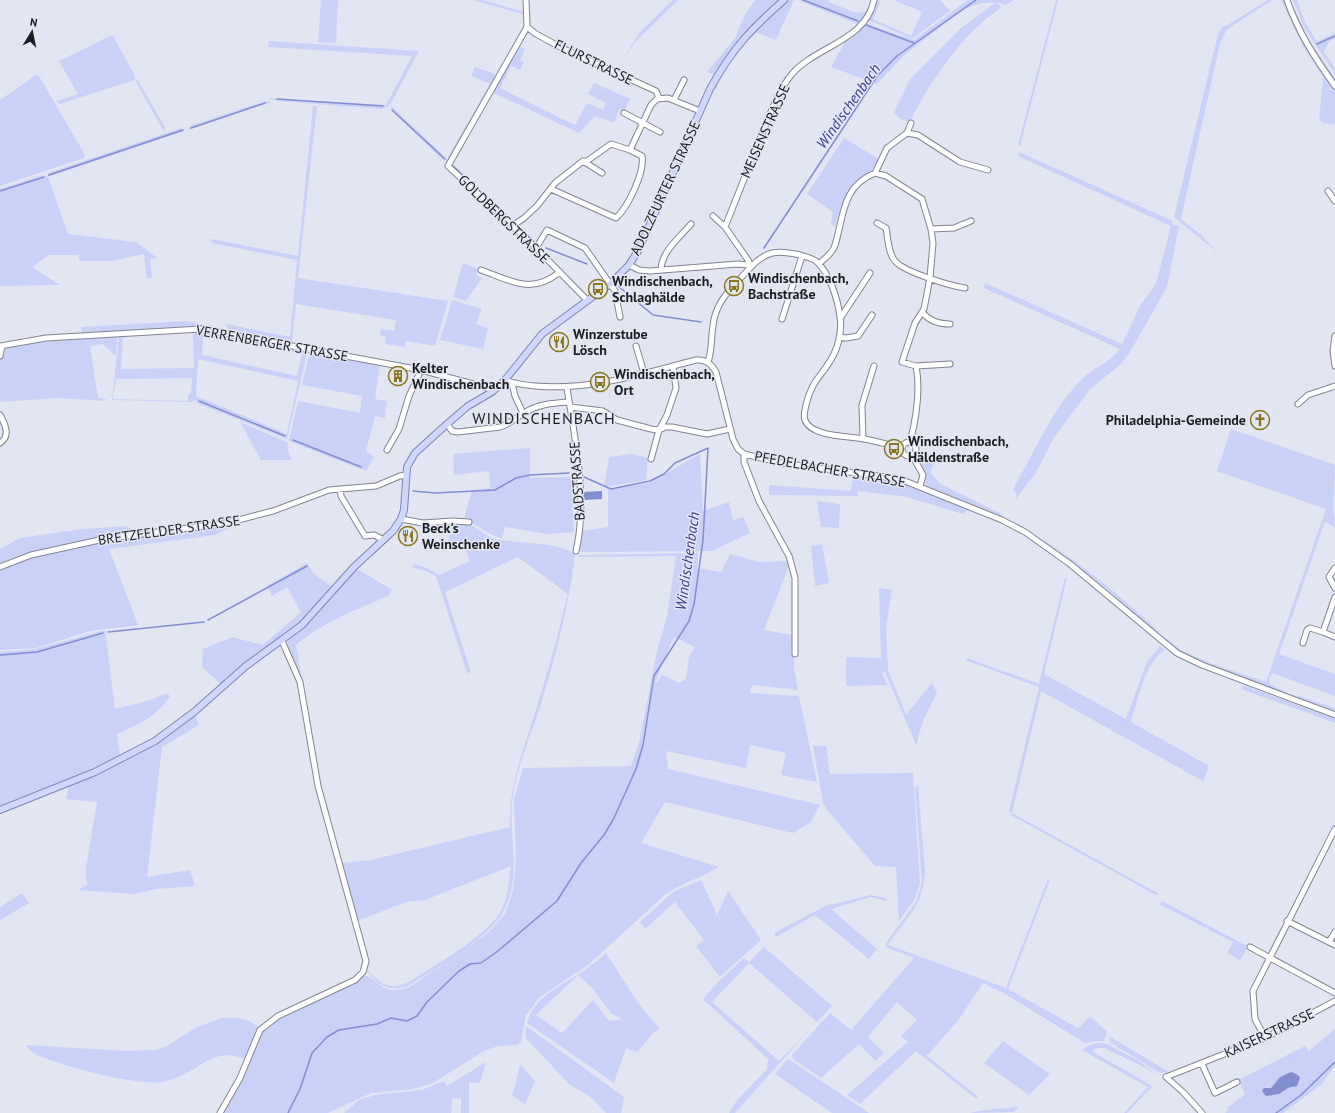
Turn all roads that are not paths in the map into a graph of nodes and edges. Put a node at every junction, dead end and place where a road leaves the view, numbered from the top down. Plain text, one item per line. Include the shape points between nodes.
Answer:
1 (526, 0) edge
2 (784, 0) edge
3 (874, 0) edge
4 (1287, 0) edge
5 (527, 27) junction
6 (684, 80) dead end
7 (1335, 86) edge
8 (659, 98) junction
9 (674, 100) junction
10 (700, 111) junction
11 (624, 113) dead end
12 (643, 122) junction
13 (911, 123) dead end
14 (660, 132) dead end
15 (907, 133) junction
16 (630, 150) junction
17 (583, 161) junction
18 (988, 170) dead end
19 (602, 173) dead end
20 (875, 173) junction
21 (551, 189) junction
22 (1328, 191) dead end
23 (1335, 201) edge
24 (713, 216) dead end
25 (971, 221) dead end
26 (877, 223) dead end
27 (691, 224) dead end
28 (512, 226) junction
29 (725, 227) junction
30 (931, 229) junction
31 (536, 248) junction
32 (802, 256) junction
33 (819, 264) junction
34 (629, 265) junction
35 (750, 266) junction
36 (481, 270) dead end
37 (661, 270) junction
38 (560, 272) junction
39 (870, 273) dead end
40 (930, 278) junction
41 (610, 284) junction
42 (965, 288) dead end
43 (587, 300) junction
44 (922, 312) junction
45 (872, 315) dead end
46 (620, 317) dead end
47 (840, 317) junction
48 (782, 319) dead end
49 (950, 324) dead end
50 (1335, 336) edge
51 (839, 337) junction
52 (1, 346) edge
53 (636, 346) dead end
54 (0, 356) edge
55 (708, 362) junction
56 (950, 364) dead end
57 (673, 366) junction
58 (874, 366) dead end
59 (916, 366) junction
60 (1335, 366) edge
61 (421, 370) junction
62 (644, 373) junction
63 (505, 380) junction
64 (512, 383) junction
65 (1335, 386) edge
66 (567, 388) junction
67 (492, 392) junction
68 (570, 404) junction
69 (1298, 404) dead end
70 (523, 413) junction
71 (0, 415) edge
72 (446, 424) junction
73 (730, 429) junction
74 (659, 430) junction
75 (863, 439) junction
76 (0, 443) edge
77 (910, 443) junction
78 (902, 448) junction
79 (387, 450) dead end
80 (744, 454) junction
81 (912, 455) junction
82 (650, 459) dead end
83 (406, 475) junction
84 (920, 486) junction
85 (340, 489) junction
86 (401, 519) junction
87 (469, 522) dead end
88 (384, 540) junction
89 (576, 551) dead end
90 (0, 567) edge
91 (1335, 568) edge
92 (1335, 588) edge
93 (1335, 598) edge
94 (1323, 632) junction
95 (1335, 636) edge
96 (282, 641) junction
97 (1303, 643) dead end
98 (794, 654) dead end
99 (1335, 715) edge
100 (0, 810) edge
101 (1335, 829) edge
102 (1287, 921) junction
103 (1335, 932) edge
104 (1329, 942) junction
105 (1335, 945) edge
106 (1250, 947) dead end
107 (1268, 958) junction
108 (1335, 993) edge
109 (1335, 1001) edge
110 (1265, 1038) junction
111 (1202, 1064) junction
112 (1237, 1082) dead end
113 (220, 1113) edge
114 (1202, 1113) edge

1 - 5 street
2 - 10 main road, ADOLZFURTER STRASSE via 733,50
3 - 29 street, MEISENSTRASSE via 869,13 857,29 848,37 804,62 782,88
4 - 7 street via 1306,44
5 - 8 street, FLURSTRASSE via 564,49 656,91
5 - 28 street, GOLDBERGSTRASSE via 448,166
6 - 9 street
8 - 9 street
8 - 12 street via 653,102
9 - 10 street
10 - 34 main road, ADOLZFURTER STRASSE via 638,251
11 - 12 street
12 - 14 street
12 - 16 street
13 - 15 street
15 - 18 street via 918,135 960,162
15 - 20 street via 887,148
16 - 17 street via 611,144
16 - 21 street via 640,153 643,161 628,203 616,218
17 - 19 street
17 - 21 street
20 - 30 street via 886,176 922,199
20 - 33 street via 848,198 833,249
21 - 28 street via 524,218
22 - 23 street
24 - 29 street
25 - 30 street via 954,228
26 - 40 street via 886,228 894,260
27 - 37 street via 667,252
28 - 31 street, GOLDBERGSTRASSE
29 - 35 street
30 - 40 street via 933,243
31 - 38 street, GOLDBERGSTRASSE
31 - 41 street via 547,230 584,246
32 - 33 street
32 - 35 street via 785,252 769,253
32 - 48 street
33 - 47 street via 828,278
34 - 37 street via 639,270
34 - 41 main road, ADOLZFURTER STRASSE
35 - 37 street via 738,264
35 - 55 street via 719,303 713,324
36 - 38 street, GOLDBERGSTRASSE via 528,285 545,282
38 - 43 street, GOLDBERGSTRASSE
39 - 47 street
40 - 42 street
40 - 44 street
41 - 43 main road, ADOLZFURTER STRASSE
41 - 46 street via 615,291
43 - 63 main road, ADOLZFURTER STRASSE via 542,334
44 - 49 street via 939,324
44 - 59 street via 914,323 902,362
45 - 51 street via 858,336
47 - 51 street
50 - 60 street
51 - 75 street via 833,357 809,393 804,413 805,420 814,430 823,433
52 - 54 street
52 - 61 street, VERRENBERGER STRASSE via 46,338 201,329
53 - 62 street
55 - 57 street via 701,360
55 - 73 street, PFEDELBACHER STRASSE via 718,376
56 - 59 street
57 - 62 street
57 - 74 street via 676,388
58 - 75 street via 862,405
59 - 77 street via 918,395
61 - 67 street, VERRENBERGER STRASSE via 488,388
61 - 79 street via 409,396 399,429
62 - 66 street
63 - 64 street
63 - 67 main road, ADOLZFURTER STRASSE
64 - 66 street
64 - 70 street
65 - 69 street via 1308,395
66 - 68 street, BADSTRASSE
67 - 72 main road, ADOLZFURTER STRASSE via 468,406
68 - 70 street via 544,404
68 - 74 street via 603,411 617,420
68 - 89 street, BADSTRASSE via 581,509 580,535
70 - 72 street via 506,425 480,430 452,431
71 - 76 street via 6,428 5,438
72 - 83 main road, ADOLZFURTER STRASSE via 415,453
73 - 74 street via 707,434 672,427
73 - 80 street, PFEDELBACHER STRASSE via 738,448
74 - 82 street
75 - 78 street
77 - 78 street
77 - 81 street via 915,448
78 - 81 street via 904,455
80 - 84 street, PFEDELBACHER STRASSE via 782,463 886,476
80 - 98 street via 744,462 759,502 782,542 794,572
81 - 84 street via 923,475
83 - 85 street, BRETZFELDER STRASSE via 376,486
83 - 86 main road, ADOLZFURTER STRASSE
84 - 99 street, PFEDELBACHER STRASSE via 1002,520 1024,532 1070,564 1177,653 1202,665
85 - 88 street via 341,496 365,536 374,535
85 - 90 street, BRETZFELDER STRASSE via 329,490 267,513 227,523 104,539 31,555
86 - 87 street via 423,523
86 - 88 main road, ADOLZFURTER STRASSE
88 - 96 main road, ADOLZFURTER STRASSE via 354,567 302,625
91 - 92 street via 1329,577
93 - 94 street
94 - 95 street
94 - 97 street via 1310,628
96 - 100 main road, ADOLZFURTER STRASSE via 246,666 194,712 155,741 95,772
96 - 113 street via 300,682 318,786 366,961 364,972 355,980 278,1016 260,1030 240,1078
101 - 102 street
102 - 104 street
102 - 107 street
103 - 104 street
104 - 105 street
106 - 107 street
107 - 108 street
107 - 110 street via 1253,991 1255,1019
109 - 110 street, KAISERSTRASSE
110 - 111 street, KAISERSTRASSE
111 - 112 street via 1215,1093
111 - 114 street, KAISERSTRASSE via 1166,1077

